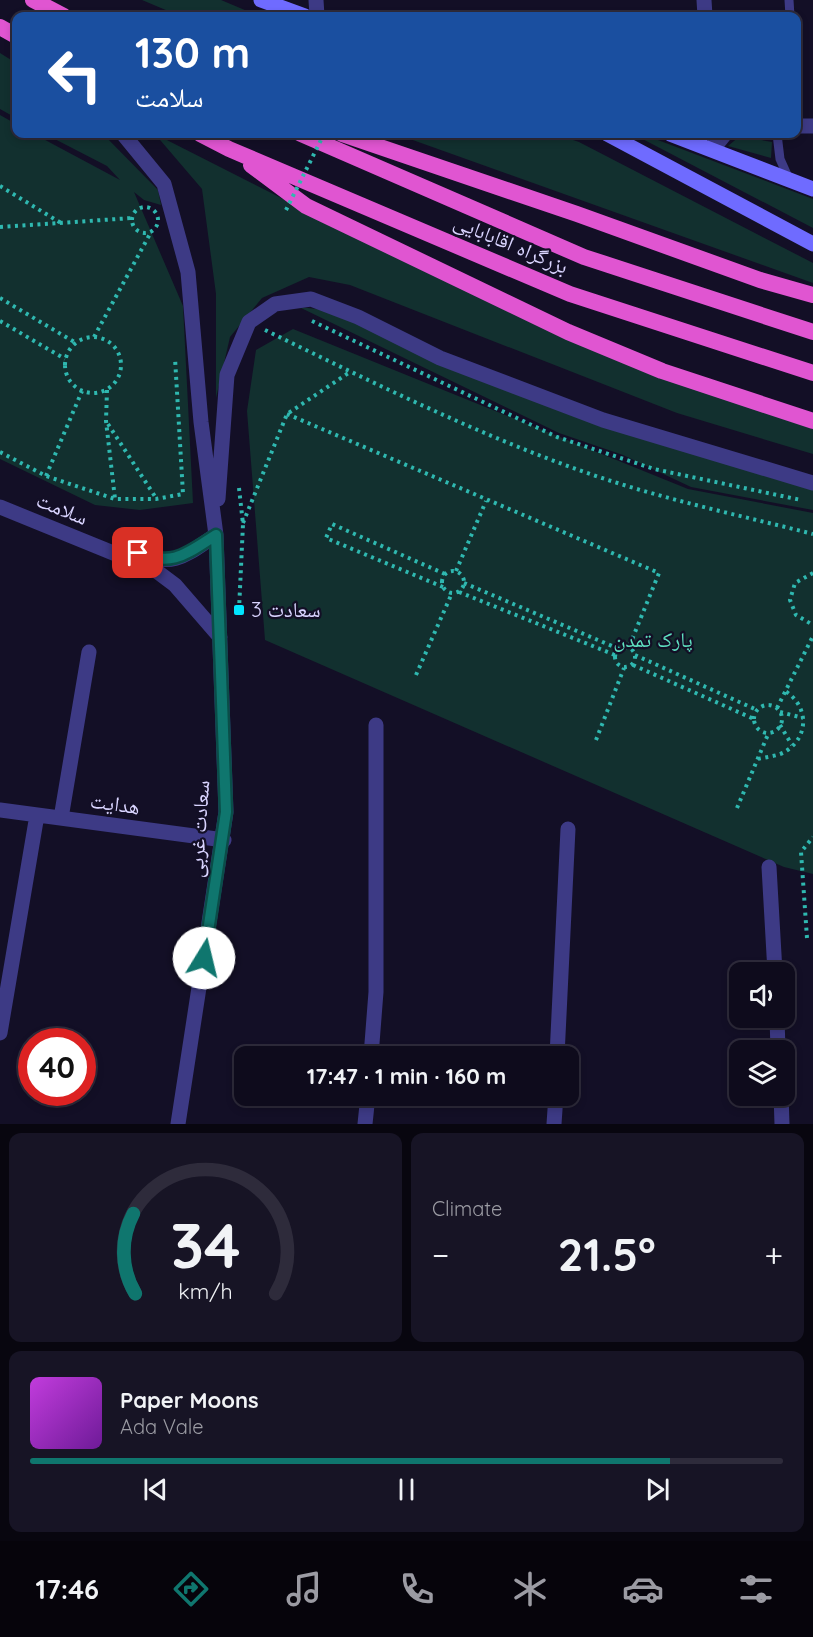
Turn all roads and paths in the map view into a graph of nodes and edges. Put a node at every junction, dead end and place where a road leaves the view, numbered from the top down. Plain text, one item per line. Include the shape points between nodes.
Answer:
1 (33, 0) edge
2 (261, 0) edge
3 (56, 12) edge
4 (294, 12) edge
5 (0, 29) edge
6 (12, 39) edge
7 (126, 138) edge
8 (208, 138) edge
9 (310, 138) edge
10 (322, 138) edge
11 (354, 138) edge
12 (615, 138) edge
13 (682, 138) edge
14 (715, 138) edge
15 (726, 138) edge
16 (777, 138) edge
17 (229, 149) junction
18 (716, 150) junction
19 (789, 179) junction
20 (0, 186) edge
21 (813, 189) edge
22 (286, 210) dead end
23 (132, 218) junction
24 (158, 221) junction
25 (62, 223) junction
26 (0, 227) edge
27 (161, 231) dead end
28 (151, 232) junction
29 (813, 244) edge
30 (813, 295) edge
31 (0, 298) edge
32 (0, 321) edge
33 (269, 325) dead end
34 (813, 332) edge
35 (94, 337) junction
36 (76, 343) junction
37 (175, 354) dead end
38 (65, 359) junction
39 (350, 371) junction
40 (813, 373) edge
41 (107, 389) junction
42 (82, 392) junction
43 (287, 414) junction
44 (106, 420) junction
45 (813, 421) edge
46 (0, 452) edge
47 (46, 476) junction
48 (238, 479) dead end
49 (813, 483) edge
50 (0, 497) edge
51 (156, 499) junction
52 (115, 500) junction
53 (486, 501) junction
54 (0, 507) edge
55 (243, 524) junction
56 (813, 534) edge
57 (216, 535) junction
58 (456, 571) junction
59 (813, 573) edge
60 (445, 574) junction
61 (464, 583) junction
62 (443, 587) junction
63 (459, 591) junction
64 (452, 593) junction
65 (239, 610) dead end
66 (813, 625) edge
67 (813, 636) edge
68 (220, 637) junction
69 (629, 647) junction
70 (619, 649) junction
71 (89, 652) dead end
72 (615, 655) junction
73 (635, 655) junction
74 (633, 664) junction
75 (624, 668) junction
76 (416, 675) dead end
77 (785, 691) junction
78 (757, 710) junction
79 (778, 710) junction
80 (803, 717) junction
81 (754, 719) junction
82 (780, 724) junction
83 (376, 725) dead end
84 (769, 732) junction
85 (596, 740) dead end
86 (792, 745) junction
87 (758, 759) junction
88 (737, 808) dead end
89 (0, 810) edge
90 (37, 815) junction
91 (62, 818) junction
92 (568, 829) dead end
93 (813, 837) edge
94 (224, 840) junction
95 (769, 867) dead end
96 (807, 938) dead end
97 (774, 962) edge
98 (0, 1033) edge
99 (372, 1046) edge
100 (557, 1046) edge
101 (367, 1106) edge
102 (555, 1106) edge
103 (781, 1106) edge
104 (178, 1124) edge
105 (365, 1124) edge
106 (554, 1124) edge
107 (782, 1124) edge

1 - 3 highway
2 - 4 main road
5 - 6 street
7 - 57 street via 164,184 188,272
8 - 17 highway, بزرگراه اقابابایی
9 - 34 highway, بزرگراه اقابابایی via 584,257
10 - 22 path, bridge
11 - 30 highway
12 - 29 main road
13 - 18 main road
14 - 18 street
15 - 18 lane
16 - 19 lane via 780,159
17 - 40 highway, بزرگراه اقابابایی via 570,294
17 - 45 highway via 306,206 568,332 662,371
18 - 19 main road
19 - 21 main road
20 - 25 path
23 - 24 path via 136,210 149,207
23 - 25 path
23 - 28 path via 135,229
24 - 27 path
24 - 28 path
25 - 26 path
28 - 35 path
31 - 36 path
32 - 38 path
33 - 39 path via 261,328
35 - 36 path
35 - 41 path via 110,343 120,358 119,376
36 - 38 path
37 - 51 path via 183,495
38 - 42 path via 67,378
39 - 43 path
39 - 56 path via 506,442 603,478
41 - 42 path
41 - 44 path
42 - 47 path
43 - 53 path
43 - 55 path
44 - 51 path
44 - 52 path
46 - 47 path
47 - 52 path
48 - 55 path
49 - 57 street via 603,420 440,358 358,317 311,299 275,304 249,322 227,375
50 - 57 street, سلامت via 158,561 182,557
51 - 52 path
53 - 58 path
53 - 69 path via 659,573
54 - 68 street, سلامت via 155,570 175,585
55 - 65 path
57 - 68 street, سعادت غربی
58 - 60 path
58 - 61 path
59 - 66 path via 795,584 790,600 796,615
60 - 62 path
60 - 62 path via 332,524 326,538
61 - 63 path
61 - 70 path
62 - 64 path
63 - 64 path
63 - 72 path
64 - 76 path
67 - 77 path
68 - 94 street, سعادت غربی
69 - 70 path
69 - 73 path
70 - 72 path
71 - 91 street
72 - 75 path via 617,664
73 - 74 path
73 - 78 path
74 - 75 path
74 - 81 path
75 - 85 path
77 - 79 path
77 - 80 path via 797,699
78 - 79 path via 764,705
78 - 81 path
79 - 80 path
79 - 82 path
80 - 86 path via 801,736
81 - 84 path via 757,728
82 - 84 path
82 - 86 path
83 - 99 street via 376,992
84 - 87 path
86 - 87 path via 786,752
87 - 88 path
89 - 90 street, هدایت
90 - 91 street, هدایت
90 - 98 street
91 - 94 street, هدایت
92 - 100 street
93 - 96 path via 801,852
94 - 104 street, سعادت غربی
95 - 97 street
101 - 105 street
102 - 106 street
103 - 107 street

